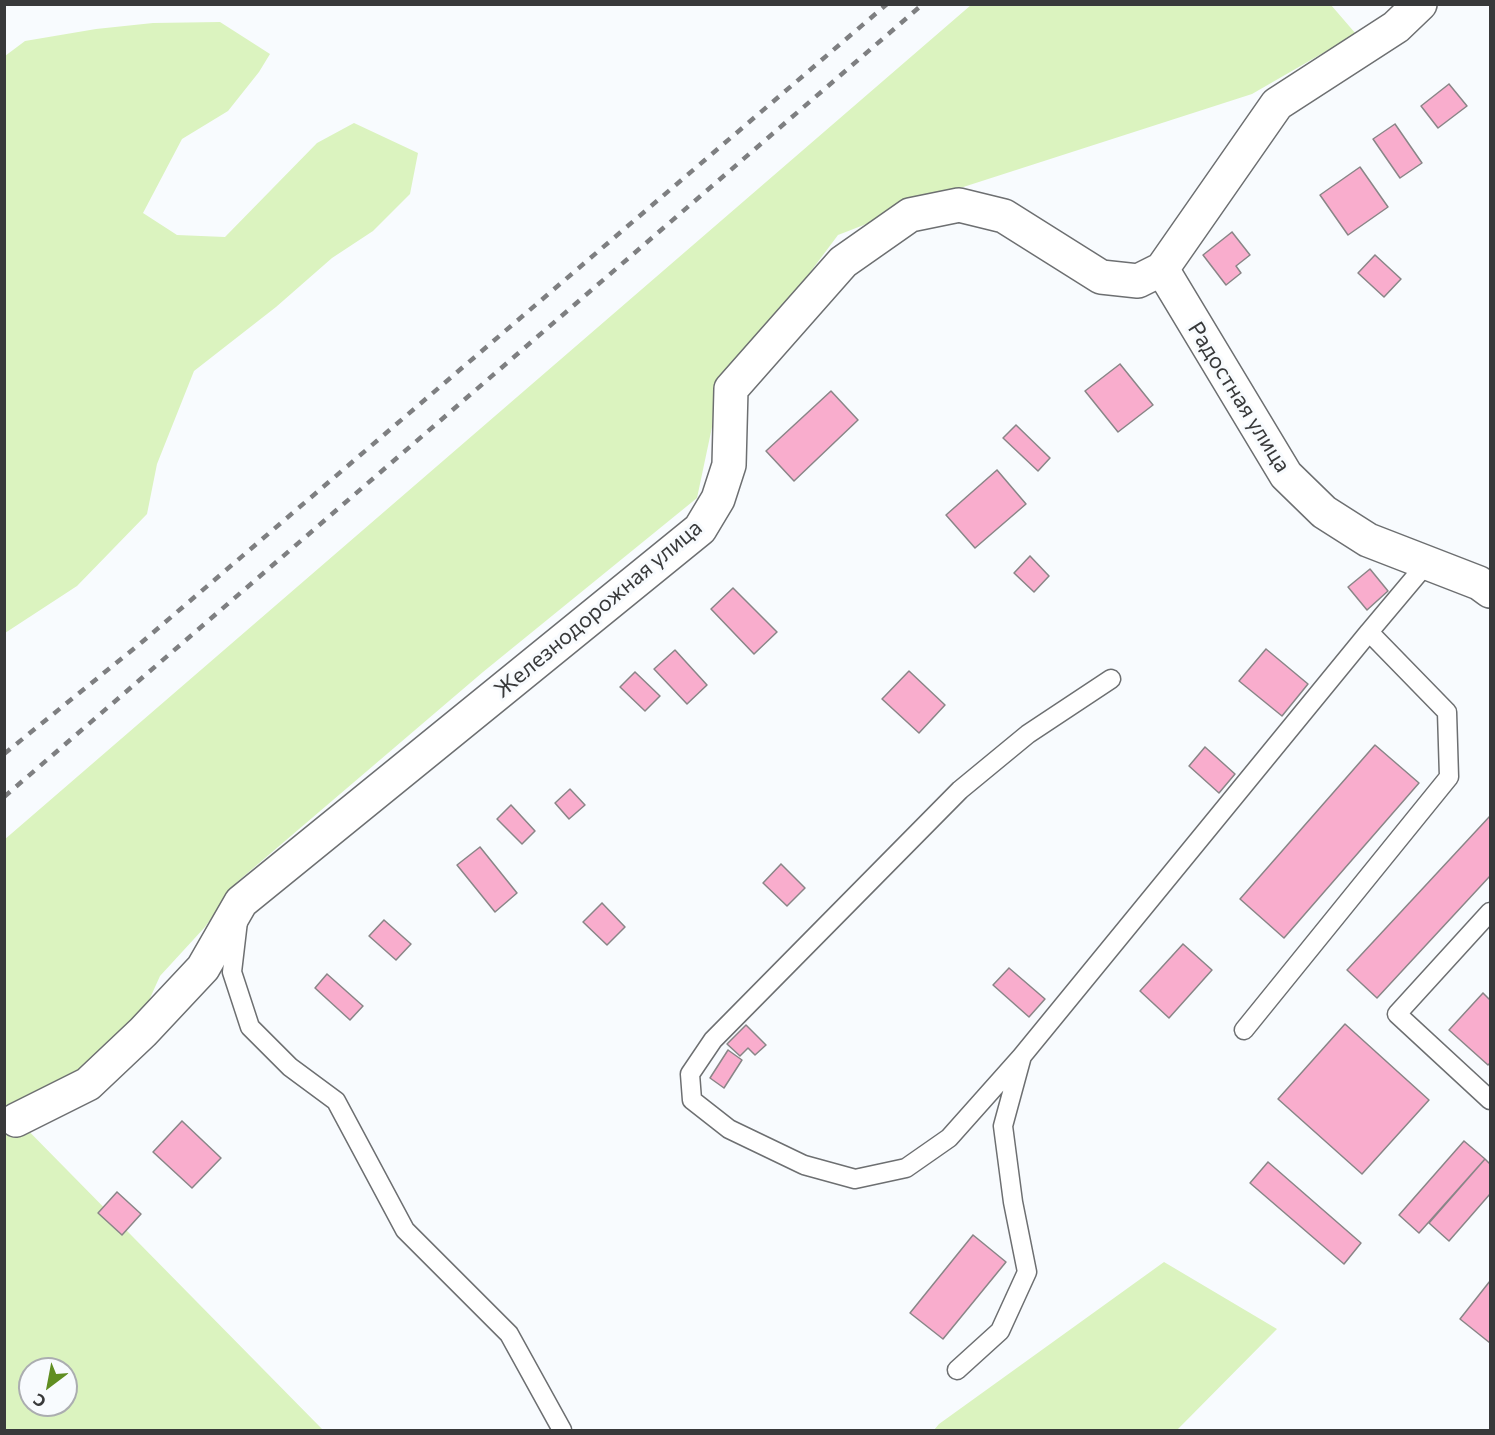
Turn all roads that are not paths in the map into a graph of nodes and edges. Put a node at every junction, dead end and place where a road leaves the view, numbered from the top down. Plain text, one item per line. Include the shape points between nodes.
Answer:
1 (1420, 4) edge
2 (1162, 269) junction
3 (1427, 563) junction
4 (1491, 591) edge
5 (1369, 633) junction
6 (1111, 679) dead end
7 (241, 902) junction
8 (1491, 912) edge
9 (1484, 930) edge
10 (1244, 1030) dead end
11 (1022, 1056) junction
12 (1490, 1099) edge
13 (10, 1124) edge
14 (957, 1370) dead end
15 (562, 1431) edge

1 - 2 street via 1396,27 1277,104
2 - 3 street, Радостная улица via 1286,475 1324,512 1368,540
2 - 7 street, Железнодорожная улица via 1138,281 1101,277 1004,216 959,205 909,215 843,262 731,389 729,465 718,499 700,529
3 - 4 street, Радостная улица
3 - 5 lane
5 - 10 lane via 1447,712 1449,777
5 - 11 lane
6 - 11 lane via 1028,735 952,798 713,1040 690,1074 692,1100 729,1129 804,1165 855,1179 906,1167 949,1138
7 - 13 street, Железнодорожная улица via 203,968 143,1032 88,1084
7 - 15 lane via 232,972 250,1027 290,1067 336,1101 405,1230 509,1334
8 - 9 lane
9 - 12 lane via 1397,1014
11 - 14 lane via 1003,1126 1027,1272 1000,1331

